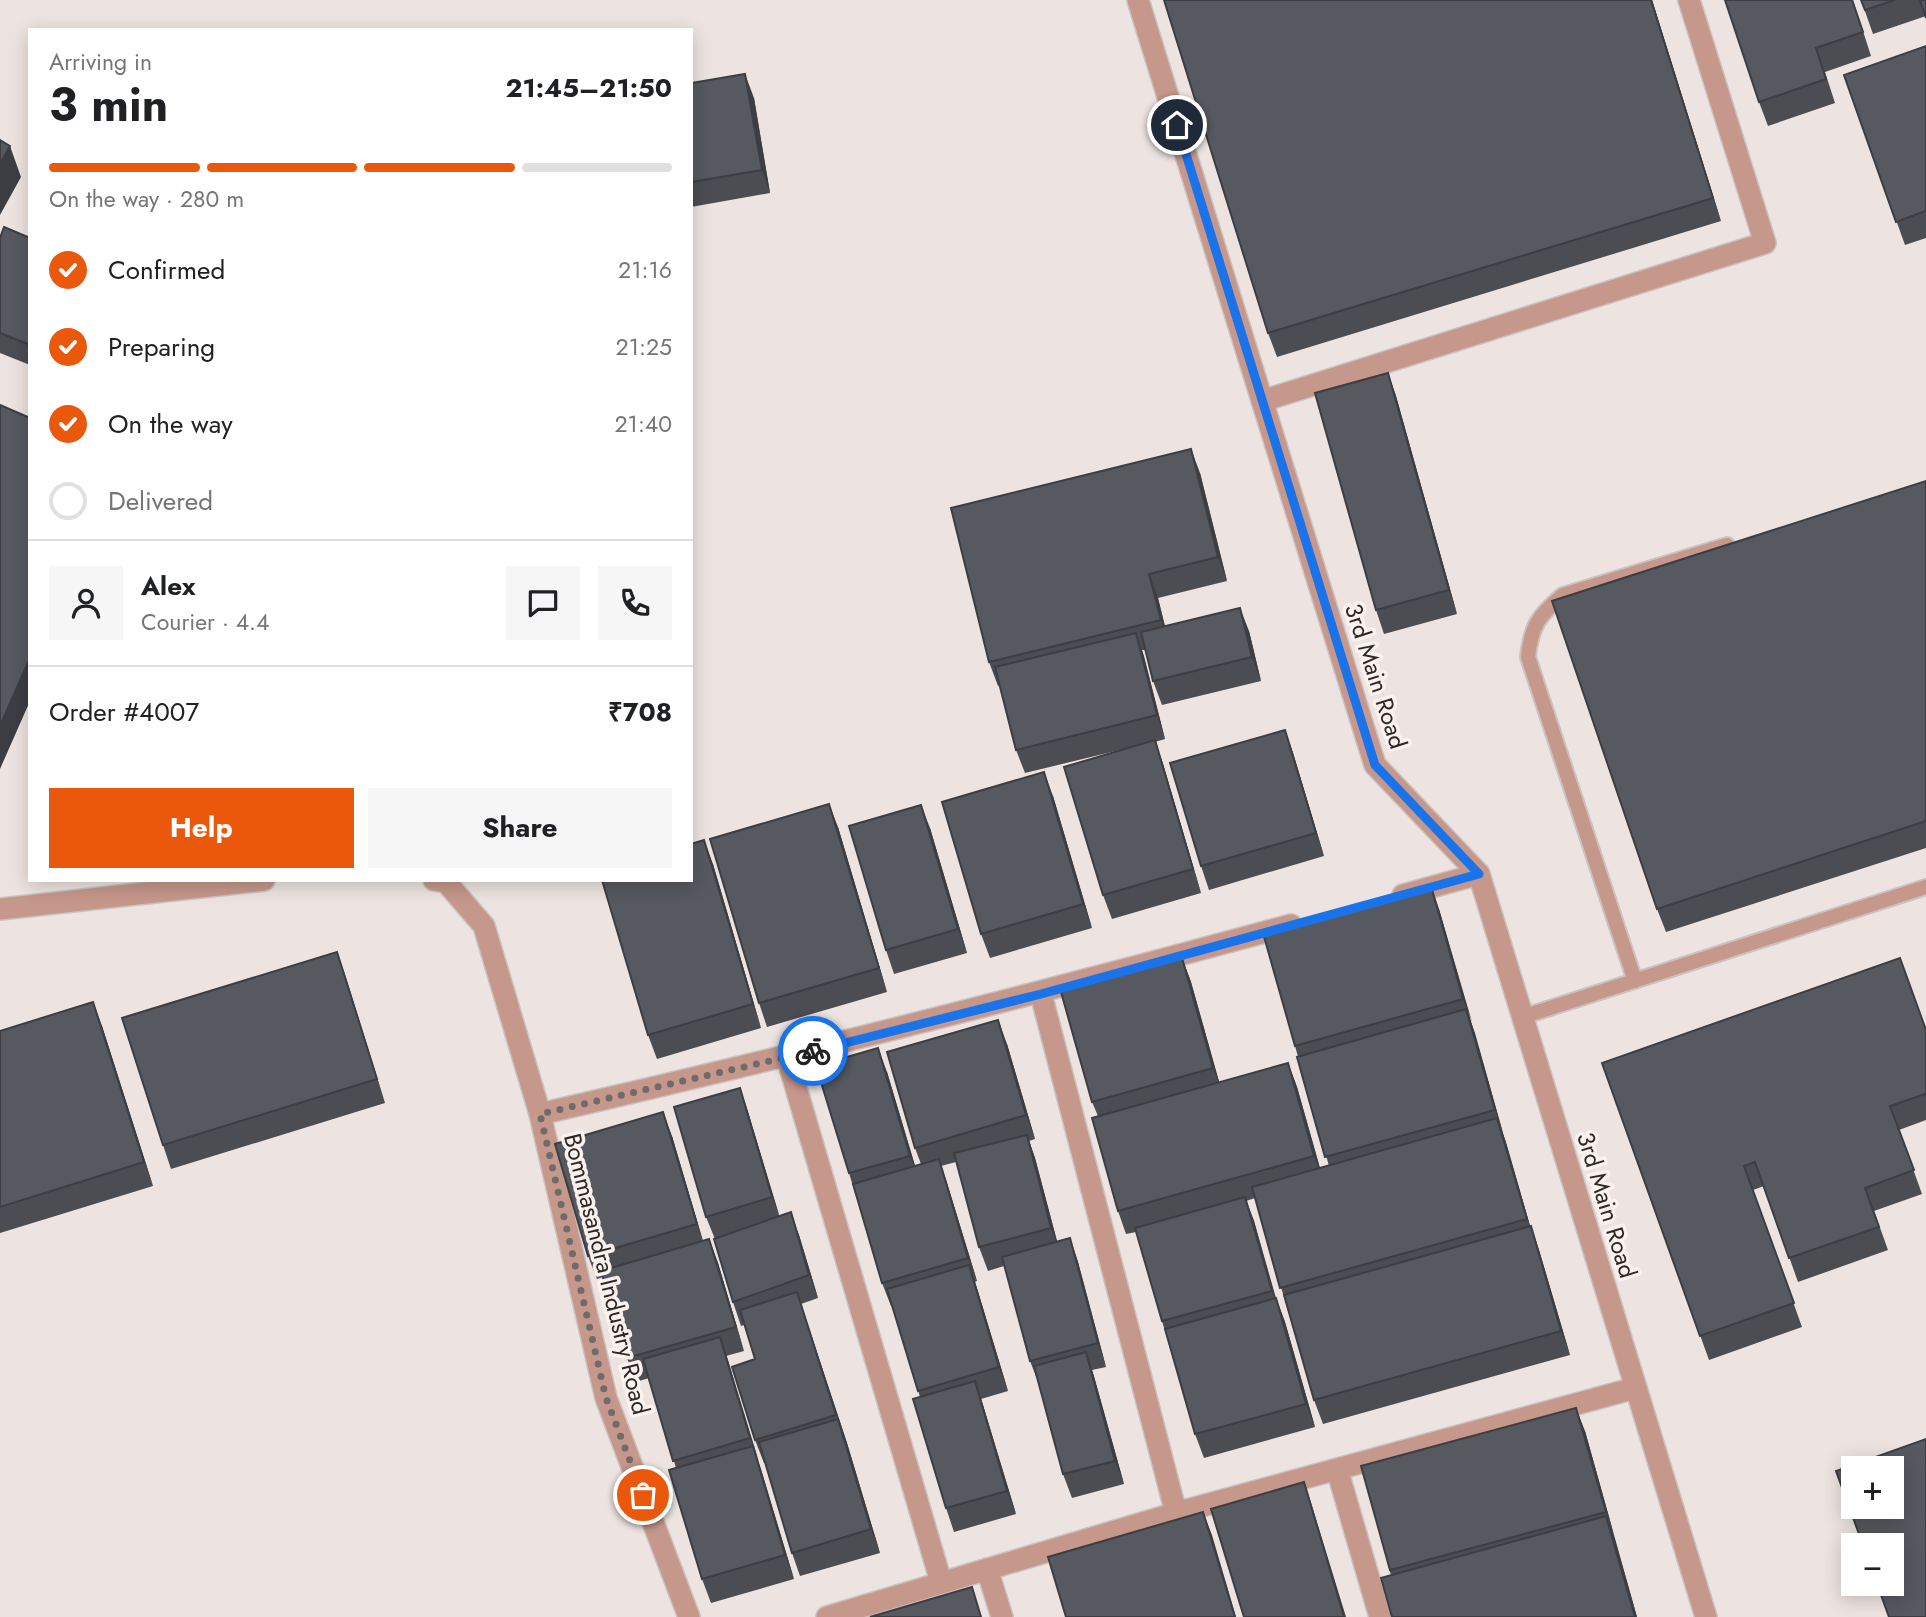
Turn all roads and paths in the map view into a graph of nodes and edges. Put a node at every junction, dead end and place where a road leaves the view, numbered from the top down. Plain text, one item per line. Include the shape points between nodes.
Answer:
1 (1138, 0) edge
2 (1689, 0) edge
3 (1262, 401) junction
4 (1744, 540) edge
5 (1479, 874) junction
6 (246, 882) edge
7 (442, 882) edge
8 (1926, 887) edge
9 (1386, 900) edge
10 (0, 909) edge
11 (1306, 921) edge
12 (1635, 981) junction
13 (1041, 994) junction
14 (1522, 1017) junction
15 (787, 1057) junction
16 (540, 1114) junction
17 (1635, 1388) junction
18 (1337, 1469) junction
19 (1176, 1513) junction
20 (987, 1569) junction
21 (941, 1582) junction
22 (689, 1617) edge
23 (827, 1617) edge
24 (1002, 1617) edge
25 (1380, 1617) edge
26 (1706, 1617) edge

1 - 3 street, 3rd Main Road
2 - 3 street via 1765,243
3 - 5 street, 3rd Main Road via 1375,765
4 - 12 lane via 1563,595 1543,612 1531,634 1528,657
5 - 9 street
5 - 14 street, 3rd Main Road
6 - 10 street
7 - 16 street, Bommasandra Industry Road via 484,926
8 - 12 lane
11 - 13 street
12 - 14 lane
13 - 15 street
13 - 19 street
14 - 17 street, 3rd Main Road
15 - 16 street
15 - 21 street
16 - 22 street, Bommasandra Industry Road via 606,1398
17 - 18 street
17 - 26 street, 3rd Main Road
18 - 19 street
18 - 25 street
19 - 20 street
20 - 21 street
20 - 24 street
21 - 23 street

